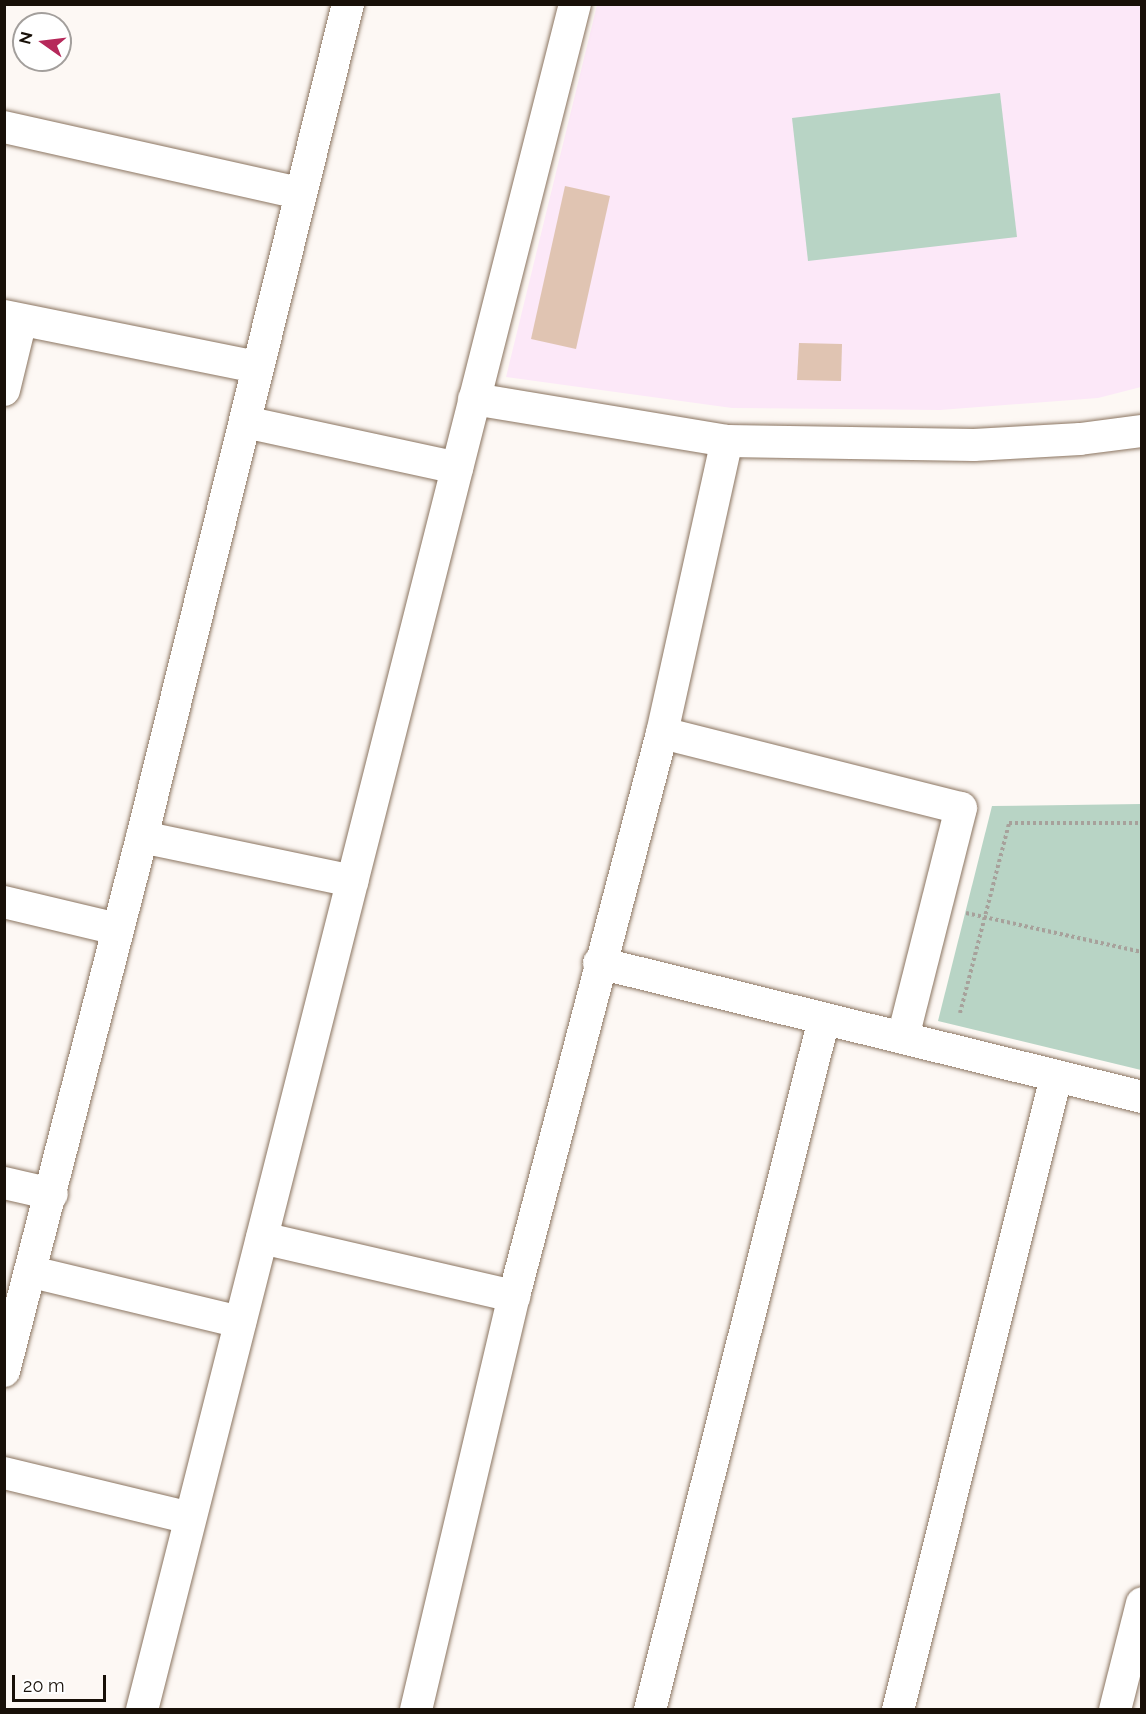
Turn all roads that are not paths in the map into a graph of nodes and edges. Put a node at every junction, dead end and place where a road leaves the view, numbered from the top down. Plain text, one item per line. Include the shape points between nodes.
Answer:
1 (348, 4) edge
2 (575, 4) edge
3 (4, 127) edge
4 (300, 193) junction
5 (13, 318) edge
6 (258, 367) junction
7 (4, 390) edge
8 (474, 399) junction
9 (245, 422) junction
10 (1142, 431) edge
11 (727, 441) junction
12 (457, 468) junction
13 (662, 733) junction
14 (142, 837) junction
15 (352, 881) junction
16 (4, 902) edge
17 (117, 929) junction
18 (599, 963) junction
19 (824, 1019) junction
20 (903, 1038) junction
21 (1056, 1077) junction
22 (1142, 1097) edge
23 (4, 1183) edge
24 (51, 1194) junction
25 (262, 1238) junction
26 (32, 1272) junction
27 (514, 1296) junction
28 (240, 1322) junction
29 (4, 1371) edge
30 (4, 1473) edge
31 (190, 1518) junction
32 (1142, 1603) edge
33 (142, 1710) edge
34 (416, 1710) edge
35 (650, 1710) edge
36 (898, 1710) edge
37 (1115, 1710) edge

1 - 4 street
2 - 8 street
3 - 4 street
4 - 6 street
5 - 6 street
5 - 7 street
6 - 9 street
8 - 11 street
8 - 12 street
9 - 12 street
9 - 14 street
10 - 11 street via 974,445
11 - 13 street
12 - 15 street
13 - 18 street
13 - 20 street via 961,808
14 - 15 street
14 - 17 street
15 - 25 street
16 - 17 street
17 - 24 street
18 - 19 street
18 - 27 street
19 - 20 street
19 - 35 street
20 - 21 street
21 - 22 street
21 - 36 street
23 - 24 street
24 - 26 street
25 - 27 street
25 - 28 street
26 - 28 street
26 - 29 street
27 - 34 street
28 - 31 street
30 - 31 street
31 - 33 street
32 - 37 street

